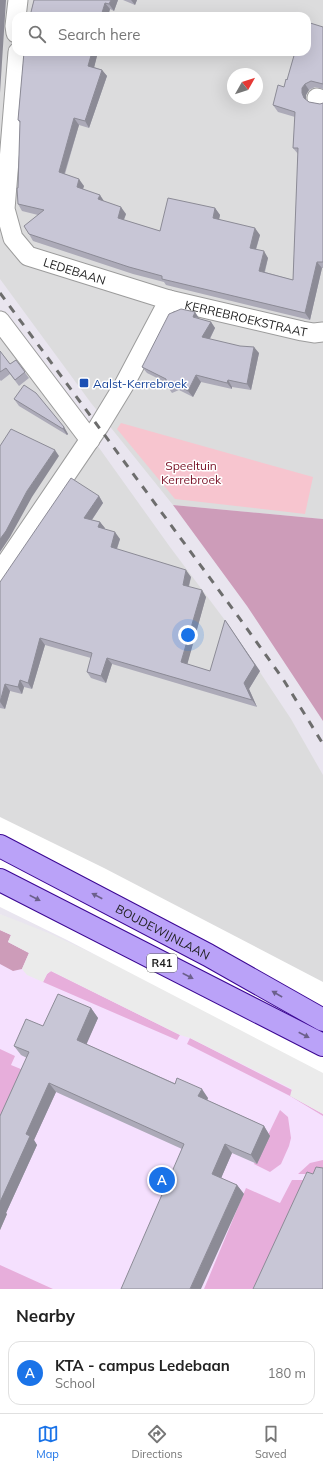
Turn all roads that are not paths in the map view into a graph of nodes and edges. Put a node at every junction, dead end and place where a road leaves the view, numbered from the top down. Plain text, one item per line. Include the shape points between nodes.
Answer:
1 (18, 0) edge
2 (17, 12) edge
3 (18, 56) edge
4 (169, 300) junction
5 (0, 321) edge
6 (323, 332) edge
7 (90, 440) junction
8 (0, 572) edge
9 (0, 846) edge
10 (0, 880) edge
11 (323, 1020) edge
12 (323, 1045) edge

1 - 2 street
3 - 4 street, LEDEBAAN via 5,209 12,238 28,256
4 - 6 street, KERREBROEKSTRAAT via 302,331
4 - 7 street via 124,385
5 - 7 street
7 - 8 street
11 -> 9 main road, BOUDEWIJNLAAN / R41 via 208,955
10 -> 12 main road, R41

